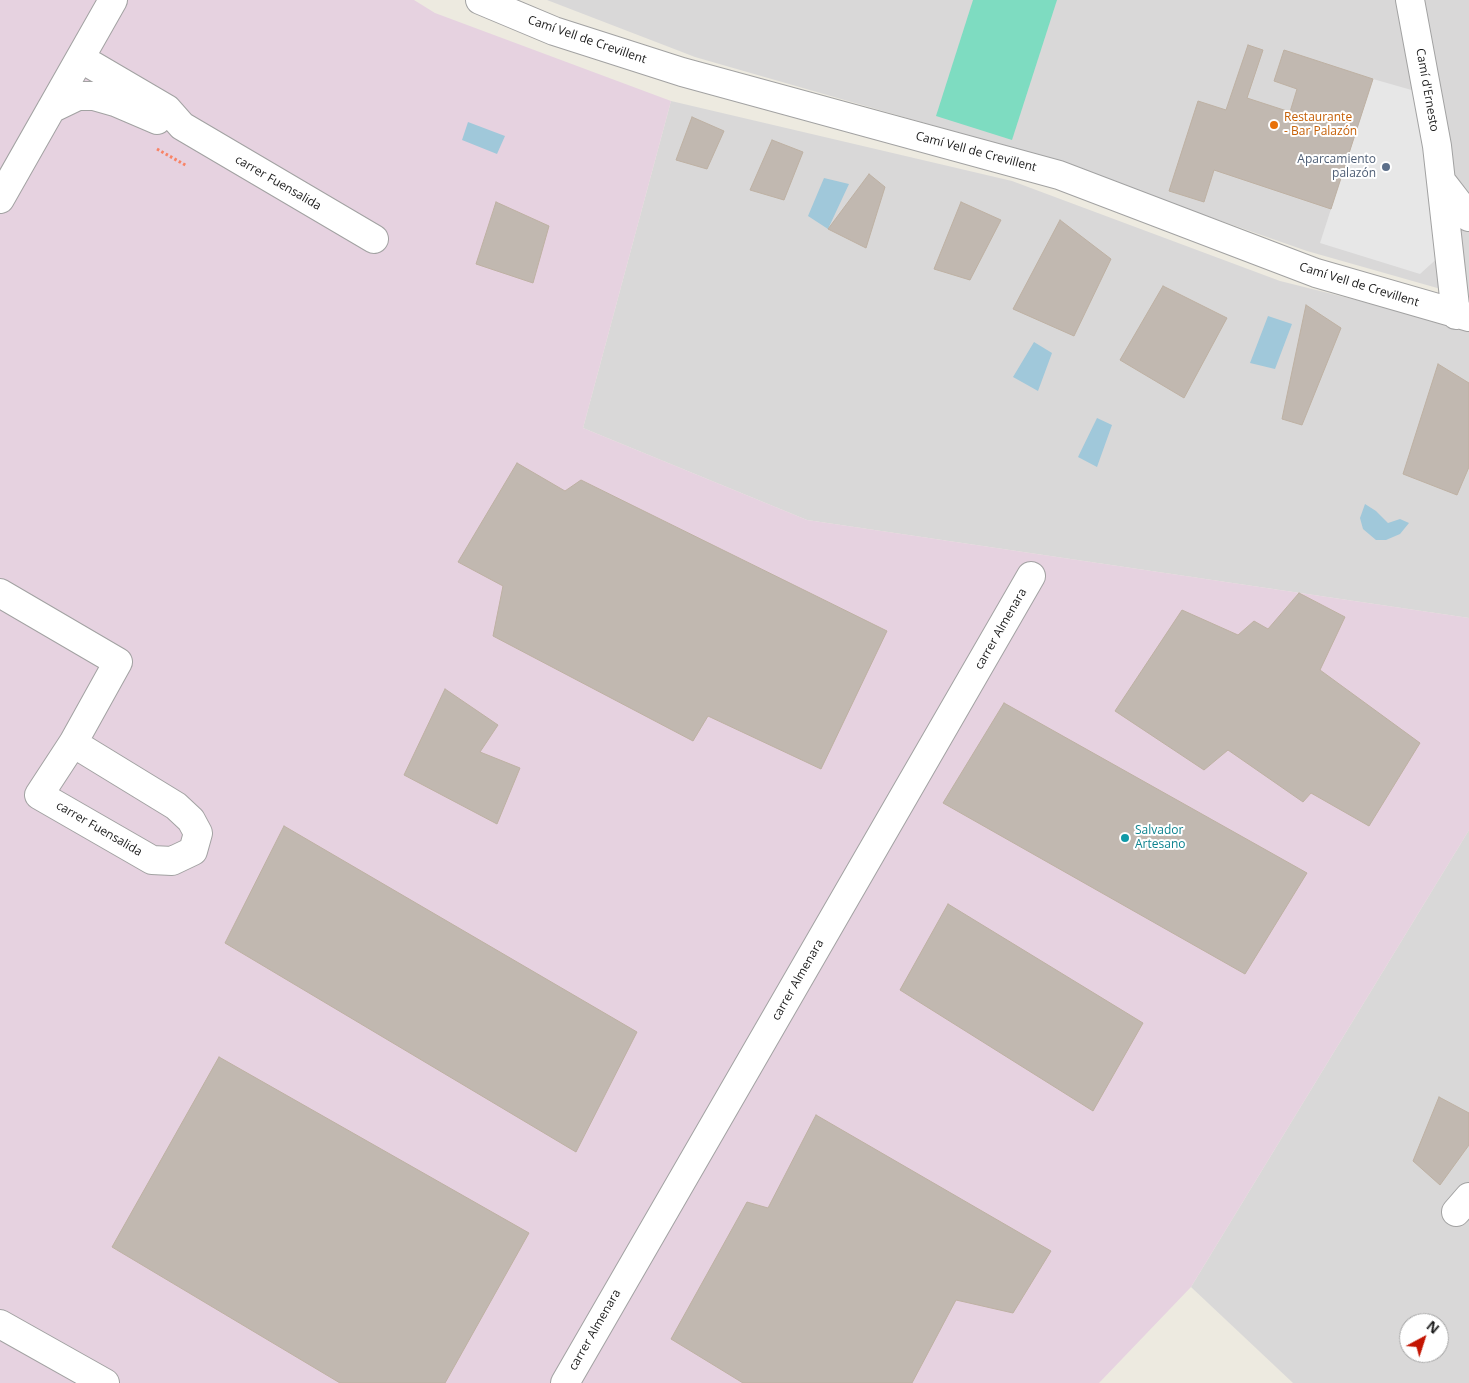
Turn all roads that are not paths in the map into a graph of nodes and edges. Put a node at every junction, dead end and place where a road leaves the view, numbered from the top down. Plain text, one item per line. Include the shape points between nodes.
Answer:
1 (113, 0) edge
2 (480, 0) edge
3 (1410, 0) edge
4 (80, 58) junction
5 (51, 109) junction
6 (182, 126) junction
7 (1441, 180) junction
8 (0, 199) edge
9 (1469, 217) edge
10 (374, 239) dead end
11 (1461, 276) edge
12 (1462, 316) edge
13 (1031, 576) dead end
14 (0, 593) edge
15 (73, 743) junction
16 (0, 1324) edge
17 (105, 1383) edge
18 (565, 1383) edge

1 - 4 street
2 - 12 street, Camí Vell de Crevillent via 554,31 682,72 1060,175 1316,273
3 - 7 street, Camí d'Ernesto
4 - 5 street
4 - 6 street, carrer Fuensalida via 166,109
5 - 6 street, carrer Fuensalida via 78,96 94,96 168,126
5 - 8 street
6 - 10 street, carrer Fuensalida
7 - 9 street
7 - 11 street, Camí d'Ernesto
11 - 12 street, Camí d'Ernesto
13 - 18 street, carrer Almenara
14 - 15 street, carrer Fuensalida via 118,662
15 - 15 street, carrer Fuensalida via 176,806 192,820 198,832 193,851 172,861 152,860 39,795
16 - 17 street

